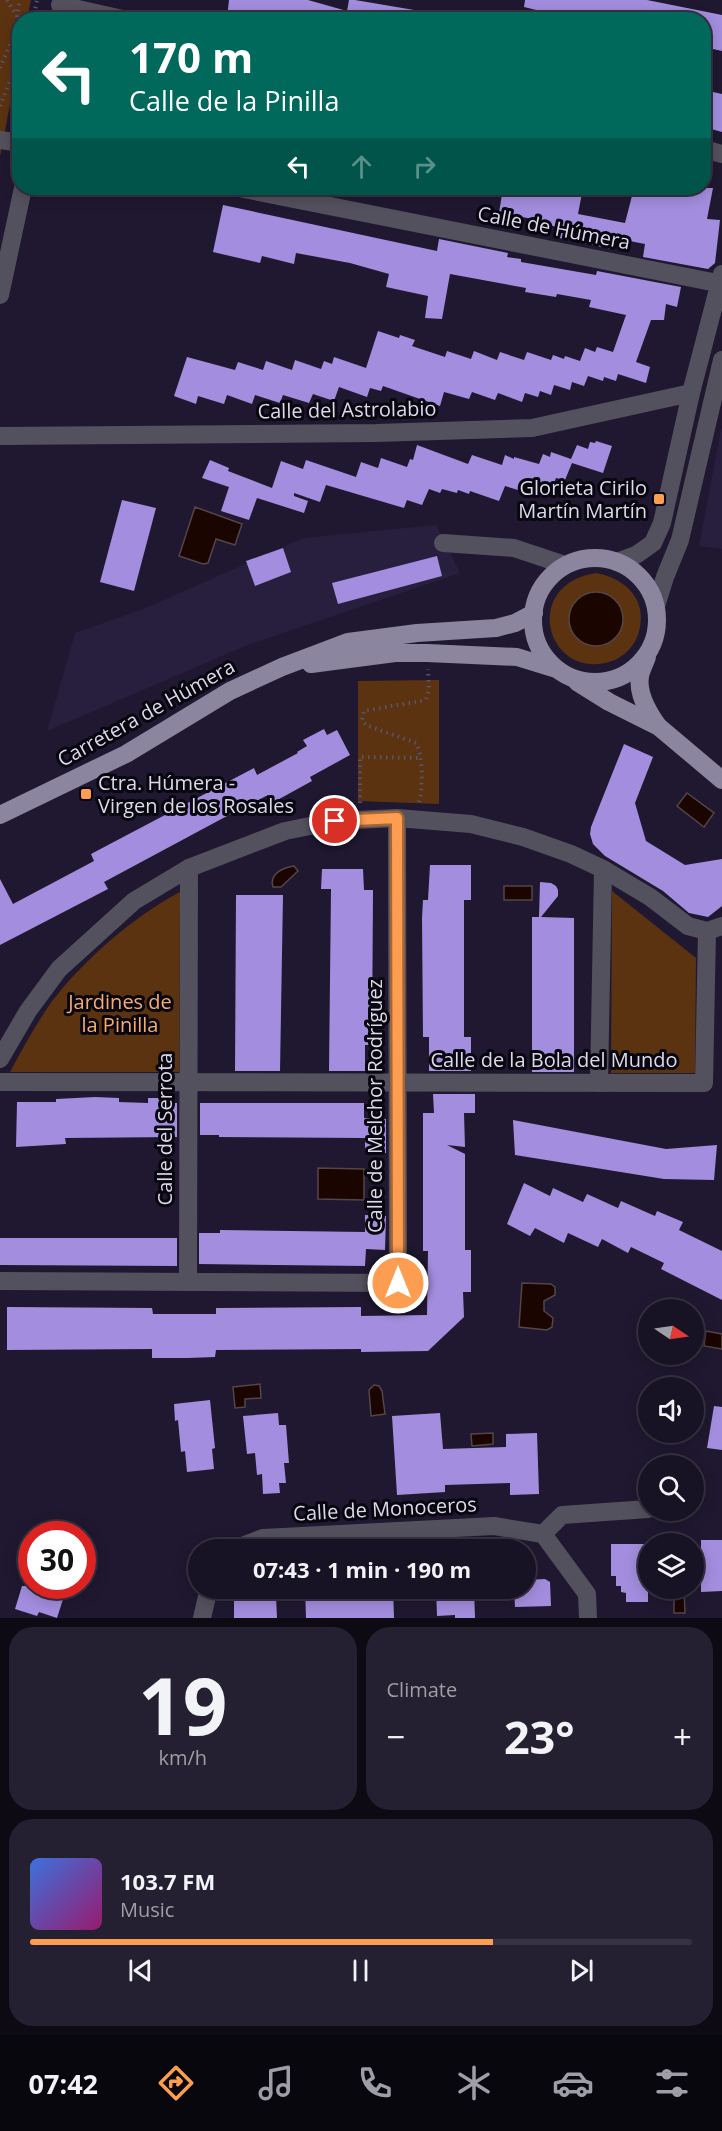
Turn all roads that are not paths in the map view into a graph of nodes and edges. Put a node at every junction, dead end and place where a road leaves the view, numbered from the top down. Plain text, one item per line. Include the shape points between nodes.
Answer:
1 (59, 8) edge
2 (82, 12) edge
3 (21, 195) edge
4 (276, 195) edge
5 (721, 280) edge
6 (0, 295) edge
7 (722, 360) edge
8 (691, 393) junction
9 (0, 436) edge
10 (443, 543) dead end
11 (617, 562) junction
12 (566, 565) junction
13 (656, 606) junction
14 (534, 613) junction
15 (650, 652) junction
16 (282, 667) junction
17 (563, 674) junction
18 (659, 727) junction
19 (722, 780) edge
20 (0, 815) edge
21 (405, 818) junction
22 (189, 868) junction
23 (603, 869) junction
24 (714, 928) edge
25 (0, 1059) edge
26 (0, 1082) edge
27 (188, 1082) junction
28 (398, 1083) junction
29 (599, 1083) junction
30 (0, 1281) edge
31 (188, 1282) junction
32 (638, 1510) edge
33 (543, 1534) junction
34 (260, 1539) edge
35 (206, 1599) edge
36 (202, 1618) edge
37 (588, 1618) edge

1 - 2 street
3 - 6 street
4 - 5 street, Calle de Húmera
5 - 8 street
7 - 13 street via 680,540
8 - 9 street, Calle del Astrolabio via 532,428
8 - 11 street via 662,523 653,543
10 - 12 street via 513,548
11 - 12 main road via 582,559
11 - 13 main road via 642,579
12 - 14 main road via 539,594
13 - 15 main road via 658,622
14 - 16 main road, Carretera de Húmera via 496,627 348,642
14 - 17 main road via 533,629 538,644 545,658
15 - 17 main road via 638,666 615,680 588,683
15 - 18 main road, Carretera de Húmera via 640,675 641,689 647,711
16 - 17 main road, Carretera de Húmera via 394,653 517,657
16 - 20 main road, Carretera de Húmera via 230,691 126,754
17 - 18 main road, Carretera de Húmera
18 - 19 main road, Carretera de Húmera
21 - 22 street via 335,821 285,831
21 - 23 street via 471,824 523,837
21 - 28 street, Calle de Melchor Rodríguez
22 - 25 street via 134,901 59,969
22 - 27 street, Calle del Serrota
23 - 24 street via 688,926
23 - 29 street
24 - 29 street, Calle de la Bola del Mundo via 704,1083
26 - 27 street, Calle de la Bola del Mundo
27 - 28 street, Calle de la Bola del Mundo
27 - 31 street, Calle del Serrota
28 - 29 street, Calle de la Bola del Mundo
28 - 31 street, Calle de Melchor Rodríguez via 398,1283
30 - 31 street, Calle de Melchor Rodríguez
32 - 33 street via 562,1515
33 - 34 street, Calle de Monoceros via 494,1526
33 - 37 street via 588,1594
35 - 36 street

